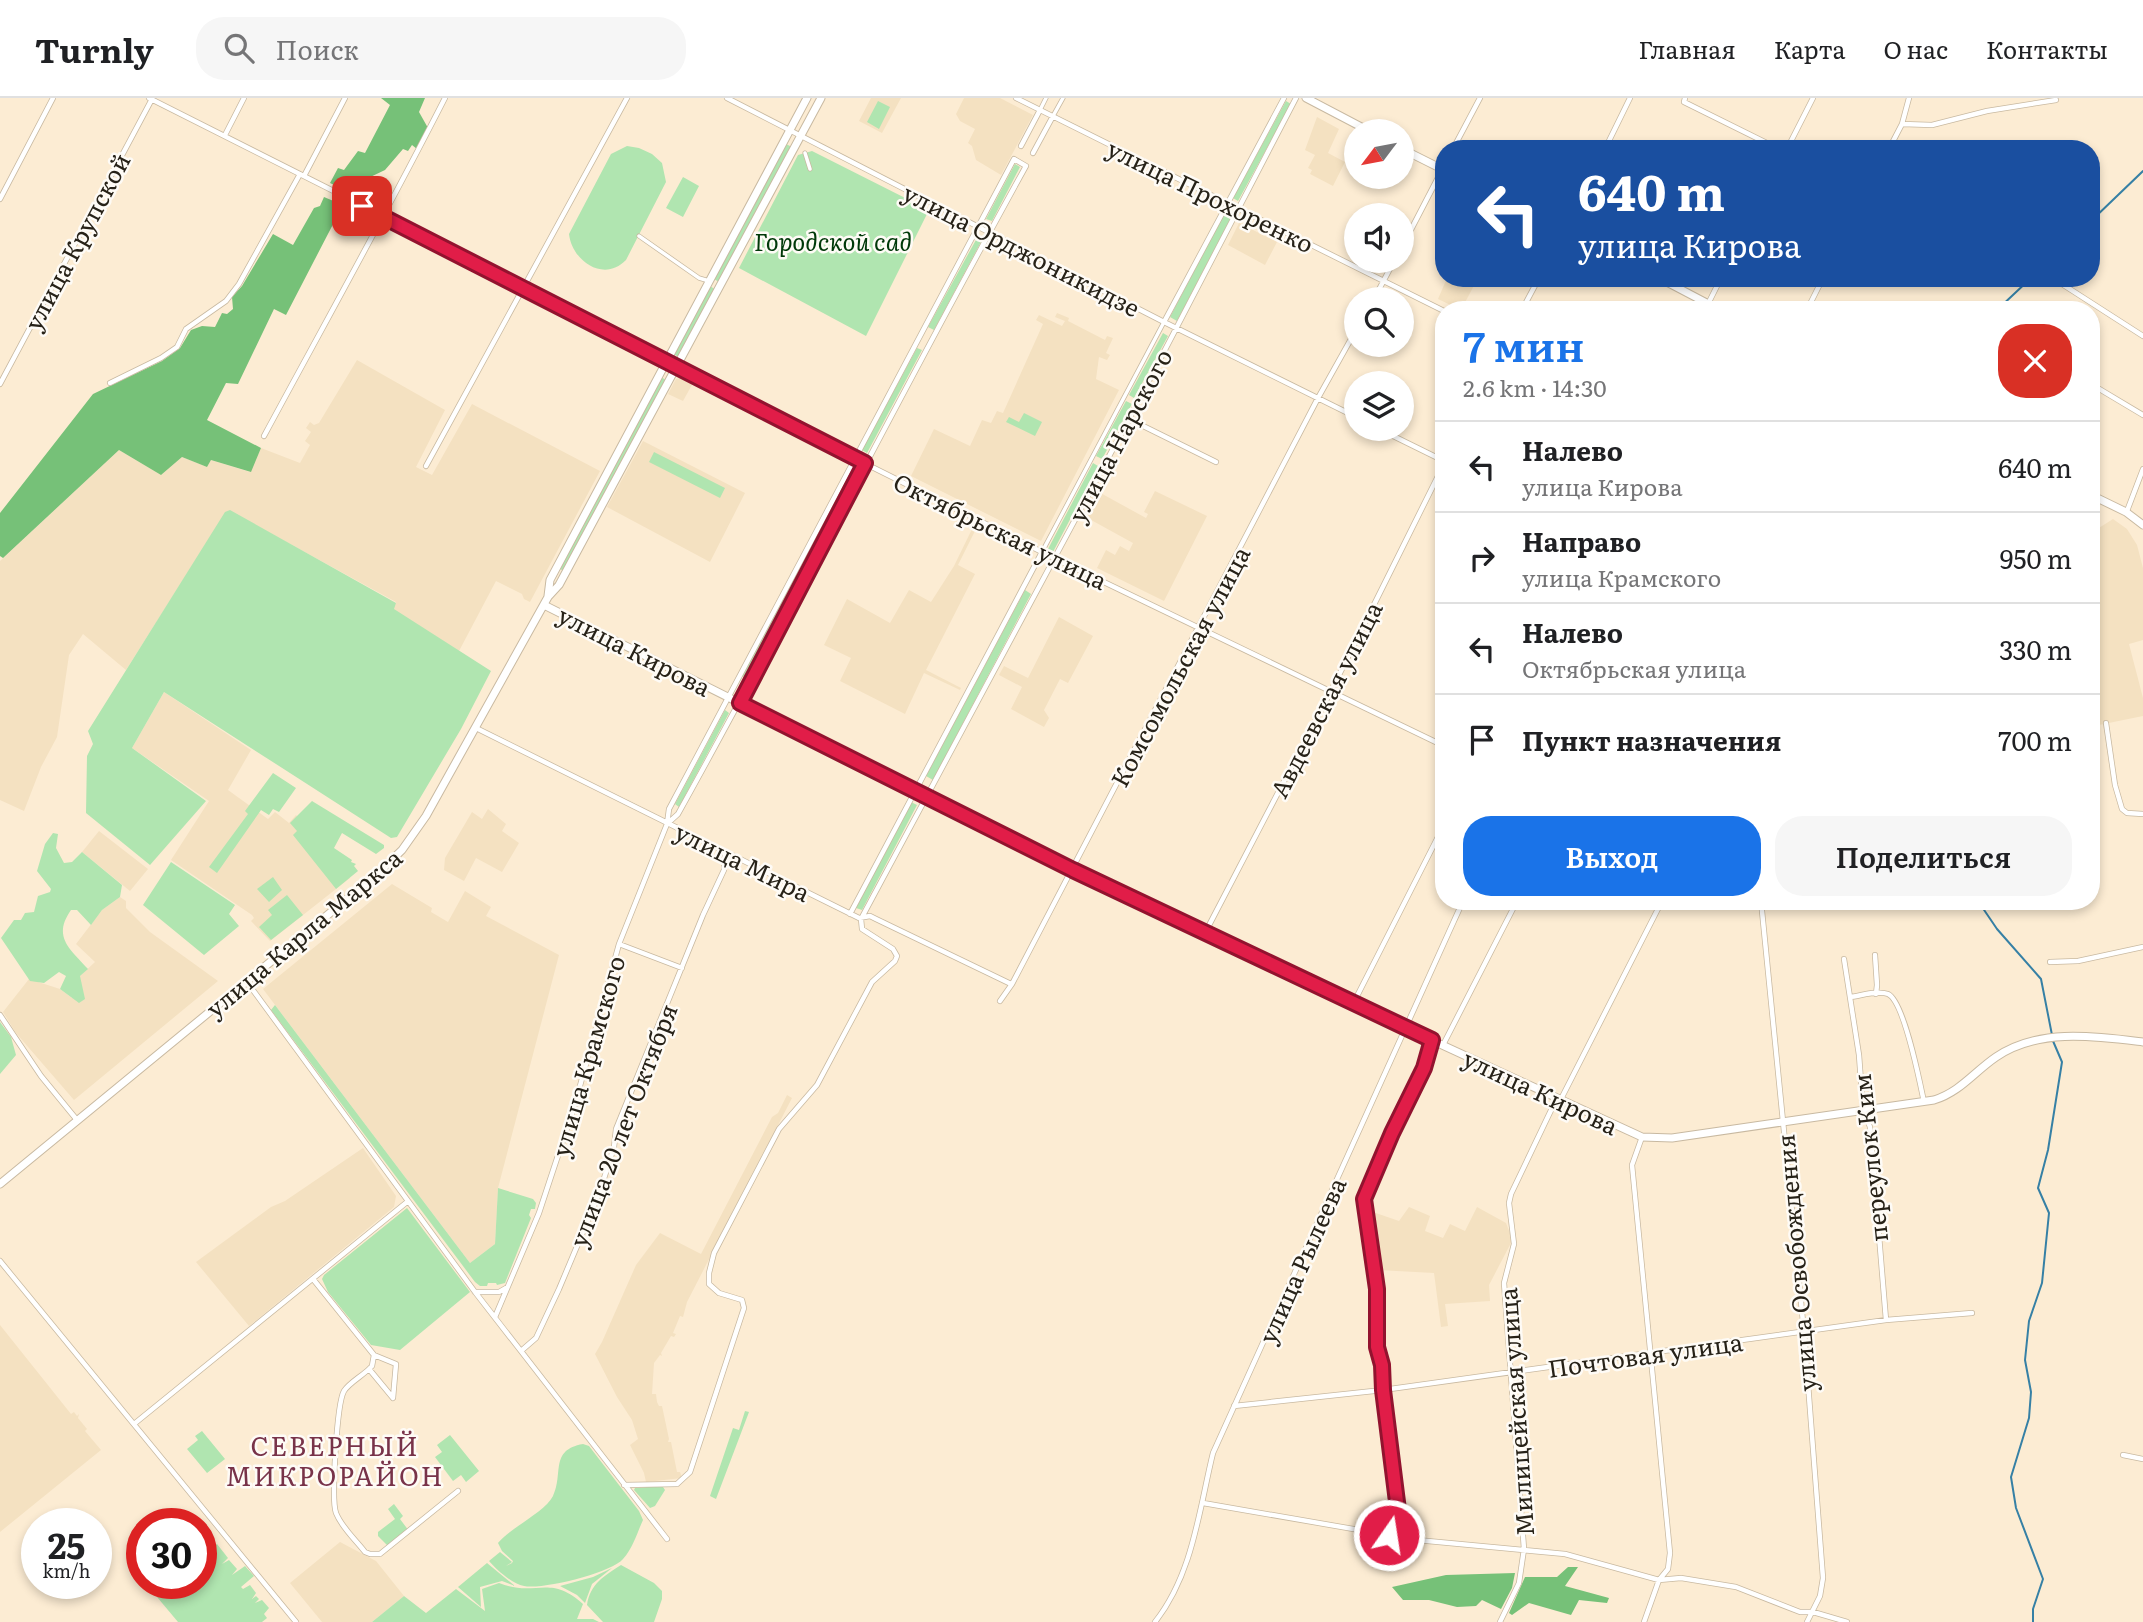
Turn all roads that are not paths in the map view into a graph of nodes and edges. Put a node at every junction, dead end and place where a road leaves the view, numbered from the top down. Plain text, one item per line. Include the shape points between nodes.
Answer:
1 (53, 98) edge
2 (151, 98) edge
3 (244, 98) edge
4 (345, 98) edge
5 (445, 98) edge
6 (627, 98) edge
7 (727, 98) edge
8 (807, 98) edge
9 (821, 98) edge
10 (1016, 98) edge
11 (1046, 98) edge
12 (1063, 98) edge
13 (1284, 98) edge
14 (1296, 98) edge
15 (1306, 98) edge
16 (1480, 98) edge
17 (1630, 98) edge
18 (1685, 98) edge
19 (1813, 98) edge
20 (1909, 98) edge
21 (2056, 100) dead end
22 (1040, 110) junction
23 (1053, 116) junction
24 (1346, 119) edge
25 (1902, 124) junction
26 (790, 130) junction
27 (225, 135) junction
28 (801, 136) junction
29 (1458, 140) edge
30 (1609, 140) edge
31 (1761, 140) edge
32 (1792, 140) edge
33 (1894, 140) edge
34 (1021, 146) dead end
35 (804, 153) dead end
36 (1033, 153) dead end
37 (1414, 155) edge
38 (1435, 165) edge
39 (810, 169) dead end
40 (302, 175) junction
41 (1435, 184) edge
42 (0, 199) edge
43 (1227, 203) junction
44 (1238, 208) junction
45 (382, 217) junction
46 (1414, 224) edge
47 (979, 227) junction
48 (989, 232) junction
49 (639, 236) dead end
50 (1388, 273) edge
51 (709, 281) junction
52 (1384, 281) junction
53 (524, 287) junction
54 (720, 287) junction
55 (1381, 287) edge
56 (1674, 287) edge
57 (2067, 287) edge
58 (1696, 301) edge
59 (2088, 301) edge
60 (1435, 307) edge
61 (2100, 308) edge
62 (1164, 322) junction
63 (1176, 328) junction
64 (922, 334) junction
65 (2143, 336) edge
66 (932, 339) junction
67 (1344, 351) edge
68 (666, 362) junction
69 (676, 367) junction
70 (110, 383) dead end
71 (0, 384) edge
72 (2100, 389) edge
73 (1318, 398) junction
74 (1344, 411) edge
75 (2143, 415) edge
76 (1129, 419) junction
77 (264, 436) dead end
78 (1402, 441) edge
79 (855, 458) junction
80 (1435, 458) edge
81 (1216, 462) dead end
82 (865, 463) junction
83 (426, 466) dead end
84 (2143, 469) edge
85 (1435, 481) edge
86 (2100, 499) edge
87 (2126, 512) junction
88 (2141, 522) edge
89 (1042, 552) junction
90 (1054, 558) junction
91 (546, 601) junction
92 (1200, 628) junction
93 (1331, 691) junction
94 (728, 697) junction
95 (740, 703) junction
96 (2106, 723) dead end
97 (475, 727) junction
98 (1435, 742) edge
99 (914, 789) junction
100 (928, 796) junction
101 (2143, 814) edge
102 (667, 824) junction
103 (1435, 843) edge
104 (724, 853) junction
105 (1073, 870) junction
106 (1459, 910) edge
107 (1512, 910) edge
108 (1657, 910) edge
109 (1762, 910) edge
110 (850, 914) junction
111 (861, 919) junction
112 (1205, 933) junction
113 (619, 944) junction
114 (2143, 947) edge
115 (1875, 955) dead end
116 (1844, 959) dead end
117 (2050, 962) dead end
118 (682, 968) junction
119 (247, 982) junction
120 (1012, 984) junction
121 (1876, 994) junction
122 (1850, 997) junction
123 (1000, 1002) dead end
124 (1353, 1004) junction
125 (0, 1015) edge
126 (1406, 1028) junction
127 (1432, 1040) junction
128 (2143, 1042) edge
129 (1443, 1045) junction
130 (1561, 1099) junction
131 (1924, 1102) junction
132 (1863, 1109) junction
133 (77, 1120) junction
134 (1782, 1122) junction
135 (1642, 1137) junction
136 (0, 1184) edge
137 (407, 1201) junction
138 (0, 1261) edge
139 (313, 1279) junction
140 (507, 1287) junction
141 (475, 1292) junction
142 (1972, 1312) dead end
143 (495, 1317) junction
144 (1886, 1320) junction
145 (1804, 1332) junction
146 (521, 1351) junction
147 (1651, 1352) junction
148 (374, 1355) junction
149 (369, 1369) junction
150 (1509, 1373) junction
151 (1383, 1390) junction
152 (1234, 1406) junction
153 (134, 1424) junction
154 (2123, 1455) dead end
155 (2143, 1459) edge
156 (624, 1485) junction
157 (458, 1491) dead end
158 (1203, 1503) junction
159 (1389, 1535) junction
160 (667, 1539) dead end
161 (1524, 1549) junction
162 (1659, 1580) junction
163 (1813, 1612) junction
164 (1501, 1620) edge
165 (296, 1622) edge
166 (1155, 1622) edge
167 (1644, 1622) edge
168 (1807, 1622) edge
169 (1847, 1622) edge

1 - 42 street
2 - 27 street, Октябрьская улица
2 - 71 street, улица Крупской
3 - 27 street
4 - 40 street
5 - 45 street
6 - 53 street
7 - 26 street, улица Орджоникидзе
8 - 26 main road, улица Карла Маркса
9 - 28 main road, улица Карла Маркса
10 - 22 street, улица Прохоренко
11 - 22 street
12 - 23 street
13 - 43 street, улица Нарского
14 - 44 street, улица Нарского
15 - 24 main road
16 - 29 street
17 - 30 street
18 - 31 street via 1684,102
19 - 32 street
20 - 25 street
21 - 25 street via 1931,125
22 - 23 street, улица Прохоренко
22 - 34 street
23 - 36 street
23 - 43 street, улица Прохоренко
25 - 33 street
26 - 28 street, улица Орджоникидзе
26 - 51 main road, улица Карла Маркса
27 - 40 street, Октябрьская улица
28 - 47 street, улица Орджоникидзе
28 - 54 main road, улица Карла Маркса
35 - 39 street
37 - 38 main road
40 - 45 street, Октябрьская улица
40 - 70 street via 226,301 186,329 177,346
41 - 46 street
43 - 44 street, улица Прохоренко
43 - 62 street, улица Нарского
44 - 52 street, улица Прохоренко
44 - 63 street, улица Нарского
45 - 53 street, Октябрьская улица
45 - 77 street
47 - 48 street, улица Орджоникидзе
47 - 48 street, улица Крамского via 1014,159 1026,166
47 - 64 street, улица Крамского
48 - 62 street, улица Орджоникидзе
48 - 66 street, улица Крамского
49 - 51 street
50 - 52 street
51 - 54 main road
51 - 68 main road, улица Карла Маркса
52 - 55 street
52 - 60 street, улица Прохоренко
53 - 68 street, Октябрьская улица
53 - 83 street
54 - 69 main road, улица Карла Маркса
56 - 58 main road
57 - 59 street
61 - 65 street
62 - 63 street, улица Орджоникидзе
62 - 89 street, улица Нарского
63 - 73 street, улица Орджоникидзе
63 - 76 street, улица Нарского
64 - 66 street
64 - 79 street, улица Крамского
66 - 82 street, улица Крамского
67 - 73 street, Комсомольская улица
68 - 69 street, Октябрьская улица
68 - 91 main road, улица Карла Маркса via 550,580
69 - 79 street, Октябрьская улица
69 - 91 main road, улица Карла Маркса via 559,585
72 - 75 street
73 - 74 street, улица Орджоникидзе
73 - 92 street, Комсомольская улица
76 - 81 street
76 - 90 street, улица Нарского
78 - 80 street
79 - 82 street, Октябрьская улица
79 - 94 street, улица Крамского
82 - 89 street, Октябрьская улица
82 - 95 street, улица Крамского
84 - 87 street
85 - 93 street, Авдеевская улица
86 - 87 main road
87 - 88 main road
89 - 90 street, Октябрьская улица
89 - 99 street, улица Нарского
90 - 92 street, Октябрьская улица
90 - 100 street, улица Нарского
91 - 94 main road, улица Кирова
91 - 97 main road, улица Карла Маркса
92 - 93 street, Октябрьская улица
92 - 105 street, Комсомольская улица
93 - 98 street, Октябрьская улица
93 - 112 street, Авдеевская улица
94 - 95 main road, улица Кирова
94 - 102 street, улица Крамского via 669,809
95 - 99 main road, улица Кирова
95 - 102 street, улица Крамского via 678,814
96 - 101 street via 2122,809
97 - 102 street, улица Мира
97 - 119 main road, улица Карла Маркса via 402,850
99 - 100 main road, улица Кирова
99 - 110 street, улица Нарского
100 - 105 main road, улица Кирова
100 - 111 street, улица Нарского
102 - 104 street, улица Мира
102 - 113 street, улица Крамского
103 - 124 street
104 - 110 street, улица Мира
104 - 118 street, улица 20 лет Октября via 724,870
105 - 112 main road, улица Кирова
105 - 120 street, Комсомольская улица
106 - 126 street, улица Рылеева
107 - 129 street
108 - 130 street, Милицейская улица
109 - 134 street, улица Освобождения
110 - 111 street, улица Мира
111 - 120 street, улица Мира via 870,916
111 - 156 street via 866,934 897,956 872,982 817,1085 779,1129 712,1259 709,1284 719,1293 742,1300 744,1308 691,1471 677,1484
112 - 124 main road, улица Кирова
113 - 118 street
113 - 140 street, улица Крамского via 575,1104 539,1213
114 - 117 street
115 - 121 street
116 - 122 street, переулок Ким
118 - 146 street, улица 20 лет Октября via 631,1087 599,1194 536,1338
119 - 133 main road, улица Карла Маркса
119 - 137 street
120 - 123 street, Комсомольская улица
121 - 122 street
121 - 131 street via 1888,994 1901,1015
122 - 132 street, переулок Ким
124 - 126 main road, улица Кирова
125 - 133 street via 40,1076
126 - 127 main road, улица Кирова
126 - 152 street, улица Рылеева
127 - 129 main road, улица Кирова
127 - 151 street via 1424,1068 1364,1199 1377,1289
128 - 131 main road, улица Кирова via 2086,1036 2040,1040 2006,1051 1959,1089
129 - 130 main road, улица Кирова
130 - 135 main road, улица Кирова
130 - 150 street, Милицейская улица via 1556,1101 1509,1203 1514,1244 1504,1283
131 - 132 main road, улица Кирова
132 - 134 main road, улица Кирова
132 - 144 street, переулок Ким via 1871,1140
133 - 136 main road, улица Карла Маркса
134 - 135 main road, улица Кирова via 1672,1138
134 - 145 street, улица Освобождения
135 - 147 street via 1632,1165
137 - 139 street
137 - 141 street
138 - 153 street
139 - 148 street
139 - 153 street
140 - 141 street via 493,1293
140 - 143 street, улица Крамского
141 - 143 street
142 - 144 street, Почтовая улица
143 - 146 street
144 - 145 street, Почтовая улица
145 - 147 street, Почтовая улица
145 - 163 street, улица Освобождения via 1823,1578
146 - 156 street
147 - 150 street, Почтовая улица
147 - 162 street via 1670,1553 1668,1569
148 - 149 street
148 - 149 street via 396,1364 393,1398
149 - 157 street via 344,1391 340,1411 332,1494 342,1525 365,1552 380,1554
150 - 151 street, Почтовая улица
150 - 161 street, Милицейская улица
151 - 152 street, Почтовая улица
151 - 159 street via 1398,1510
152 - 158 street, улица Рылеева via 1213,1453
153 - 165 street
154 - 155 street
156 - 160 street
158 - 159 street
158 - 166 street, улица Рылеева via 1187,1563
159 - 161 street
161 - 162 street via 1565,1554
161 - 164 street, Милицейская улица via 1519,1583
162 - 163 street via 1681,1578 1736,1587 1800,1612
162 - 167 street
163 - 168 street, улица Освобождения
163 - 169 street

